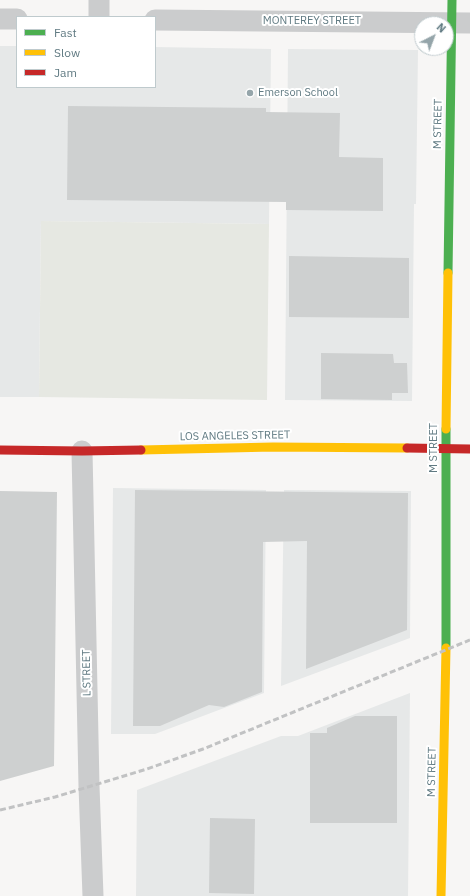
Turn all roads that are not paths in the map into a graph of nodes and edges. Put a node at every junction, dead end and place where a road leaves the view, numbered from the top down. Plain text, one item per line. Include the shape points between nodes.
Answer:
1 (99, 0) edge
2 (452, 0) edge
3 (99, 16) edge
4 (0, 19) edge
5 (16, 19) edge
6 (156, 20) edge
7 (461, 22) edge
8 (446, 449) junction
9 (470, 449) edge
10 (0, 450) edge
11 (82, 451) junction
12 (93, 896) edge
13 (441, 896) edge

1 - 3 street
2 - 7 street, M STREET
4 - 5 street
6 - 7 street, MONTEREY STREET
7 - 8 street, M STREET
8 - 9 street, LOS ANGELES STREET
8 - 11 street, LOS ANGELES STREET via 273,447
8 - 13 street, M STREET via 446,649
10 - 11 street, LOS ANGELES STREET
11 - 12 street, L STREET via 88,786

